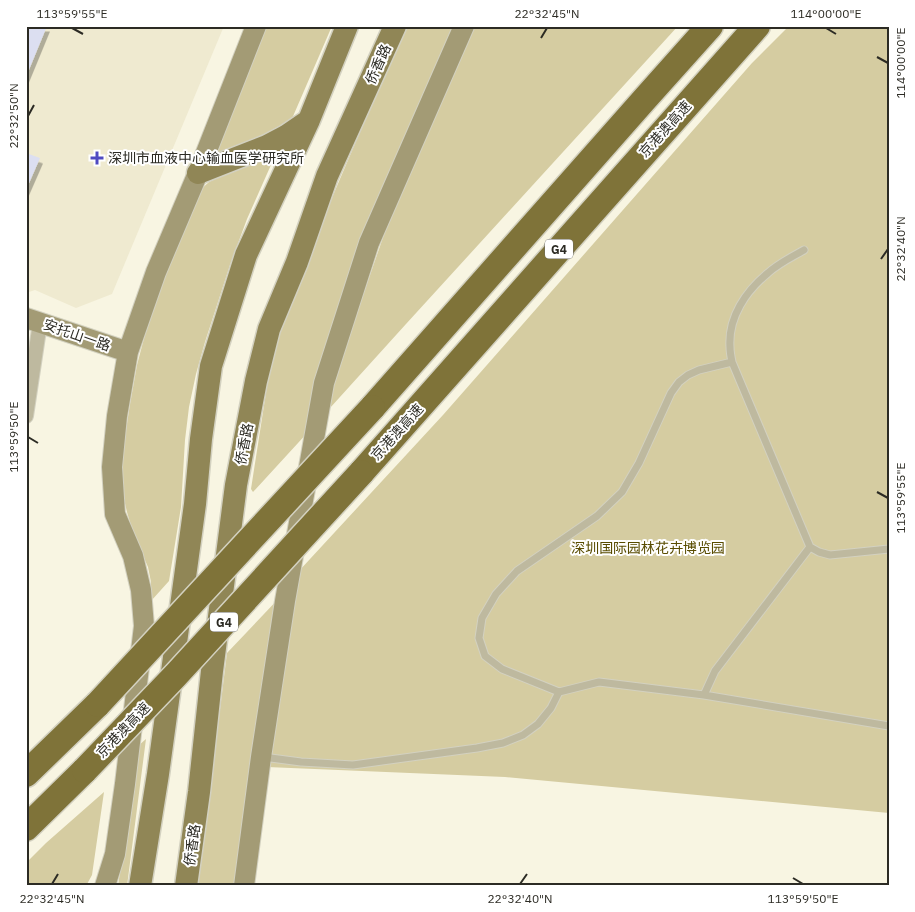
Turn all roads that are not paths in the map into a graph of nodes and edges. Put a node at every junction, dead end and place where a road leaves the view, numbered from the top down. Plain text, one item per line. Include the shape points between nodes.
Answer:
1 (256, 26) edge
2 (347, 26) edge
3 (395, 26) edge
4 (464, 26) edge
5 (710, 26) edge
6 (757, 26) edge
7 (308, 120) junction
8 (198, 173) junction
9 (804, 250) dead end
10 (33, 320) edge
11 (128, 352) junction
12 (732, 362) junction
13 (26, 416) edge
14 (810, 547) junction
15 (889, 548) edge
16 (559, 692) junction
17 (704, 695) junction
18 (889, 726) edge
19 (261, 757) junction
20 (26, 774) edge
21 (26, 828) edge
22 (105, 886) edge
23 (140, 886) edge
24 (186, 886) edge
25 (244, 886) edge

1 - 8 main road
2 - 7 main road
3 - 24 main road, 侨香路 via 327,176 269,329 256,381 236,485
4 - 19 main road via 369,243 324,383
5 - 20 highway, G4, bridge via 372,408 98,704
6 - 21 highway, 京港澳高速 / G4, bridge via 361,473 176,675
7 - 8 main road via 267,146
7 - 23 main road via 246,255 211,366 158,774
8 - 11 main road via 156,272
9 - 12 lane via 769,272 744,299 735,314 731,331
10 - 11 main road, 安托山一路
10 - 13 street
11 - 22 main road via 112,467 115,514 133,556 141,590 144,626 123,801
12 - 14 lane
12 - 16 lane via 699,370 679,382 622,492 598,516 517,571 496,594 482,618 479,638 485,656 502,669
14 - 15 lane via 830,555
14 - 17 lane via 715,670
16 - 17 lane via 599,682
16 - 19 lane via 538,724 523,735 502,743 353,765
17 - 18 lane
19 - 25 main road

